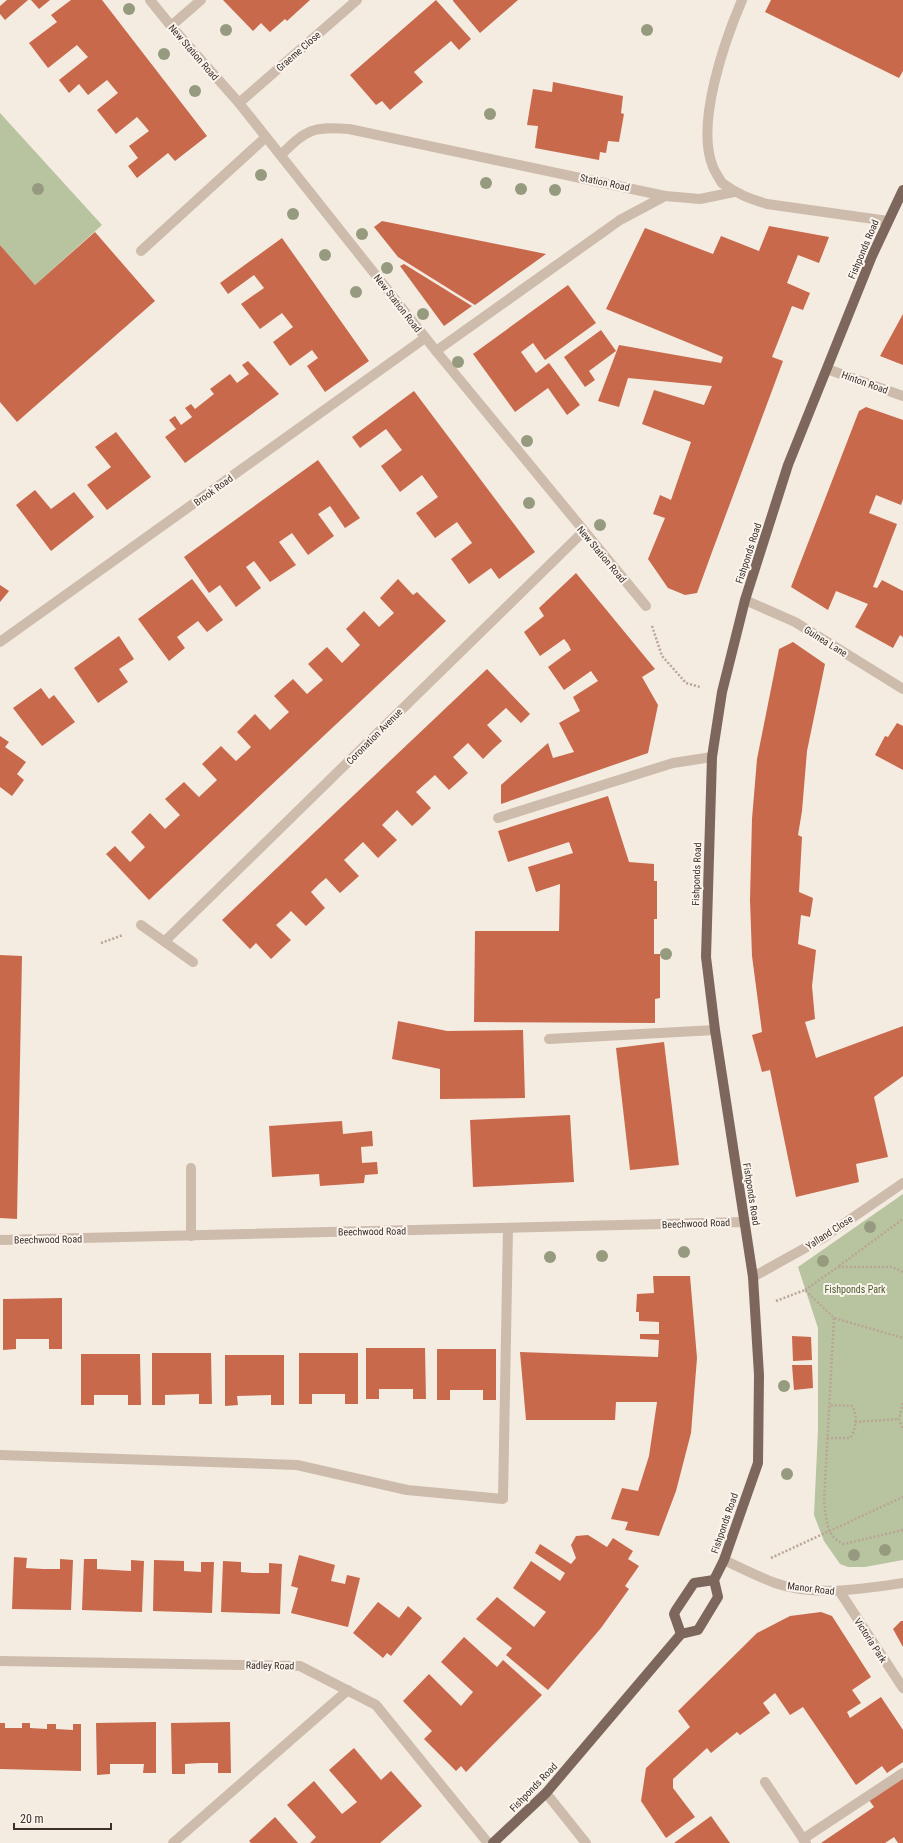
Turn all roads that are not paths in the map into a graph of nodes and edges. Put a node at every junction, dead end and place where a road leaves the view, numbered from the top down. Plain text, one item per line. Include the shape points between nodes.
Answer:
1 (150, 0) edge
2 (201, 0) edge
3 (356, 0) edge
4 (742, 0) edge
5 (171, 26) junction
6 (239, 103) junction
7 (266, 137) junction
8 (280, 155) junction
9 (903, 190) edge
10 (734, 192) junction
11 (665, 196) junction
12 (888, 221) junction
13 (141, 251) dead end
14 (425, 338) junction
15 (436, 351) junction
16 (827, 369) junction
17 (903, 396) edge
18 (583, 532) junction
19 (745, 600) junction
20 (646, 606) road end
21 (0, 642) edge
22 (903, 689) edge
23 (712, 757) junction
24 (498, 818) dead end
25 (141, 925) dead end
26 (165, 942) junction
27 (193, 962) dead end
28 (714, 1030) junction
29 (549, 1039) dead end
30 (191, 1168) dead end
31 (903, 1183) edge
32 (744, 1222) junction
33 (508, 1228) junction
34 (191, 1236) junction
35 (0, 1240) edge
36 (753, 1277) junction
37 (0, 1455) edge
38 (724, 1560) junction
39 (714, 1580) junction
40 (903, 1583) edge
41 (840, 1592) junction
42 (681, 1634) junction
43 (0, 1661) edge
44 (903, 1688) edge
45 (348, 1690) junction
46 (903, 1773) edge
47 (765, 1782) dead end
48 (546, 1793) junction
49 (805, 1841) edge
50 (173, 1843) edge
51 (488, 1843) edge
52 (493, 1843) edge
53 (586, 1843) edge

1 - 5 street, New Station Road
2 - 5 street
3 - 6 street, Graeme Close
4 - 10 street via 718,62 708,128 709,153 713,167 722,183
5 - 6 street, New Station Road
6 - 7 street, New Station Road
7 - 8 street, New Station Road
7 - 13 street
8 - 11 street, Station Road via 298,138 312,130 349,129
8 - 14 street, New Station Road
9 - 12 main road, Fishponds Road
10 - 11 street, Station Road via 700,199
10 - 12 street via 767,204
11 - 15 street via 620,220
12 - 16 main road, Fishponds Road
14 - 15 street, New Station Road
14 - 21 street, Brook Road
15 - 18 street, New Station Road
16 - 17 street, Hinton Road
16 - 19 main road, Fishponds Road via 788,465
18 - 20 street, New Station Road
18 - 26 street, Coronation Avenue
19 - 22 street, Guinea Lane via 795,622
19 - 23 main road, Fishponds Road via 722,692
23 - 24 street via 673,763
23 - 28 main road, Fishponds Road via 706,957
25 - 26 street
26 - 27 street
28 - 29 street
28 - 32 main road, Fishponds Road
30 - 34 street
31 - 36 street, Yalland Close via 823,1238
32 - 33 street, Beechwood Road
32 - 36 main road, Fishponds Road
33 - 34 street, Beechwood Road
33 - 37 street via 503,1499 407,1490 297,1465
34 - 35 street, Beechwood Road
36 - 38 main road, Fishponds Road via 759,1375 758,1463
38 - 39 main road, Fishponds Road
38 - 41 street, Manor Road via 776,1583
39 - 42 main road via 718,1598 698,1630
39 - 42 main road via 694,1583 676,1610 674,1614
40 - 41 street, Manor Road
41 - 44 street, Victoria Park
42 - 48 main road, Fishponds Road
43 - 45 street, Radley Road via 300,1666
45 - 50 street
45 - 51 street, Radley Road via 376,1705
46 - 49 street
47 - 49 street
48 - 52 main road, Fishponds Road
48 - 53 street

